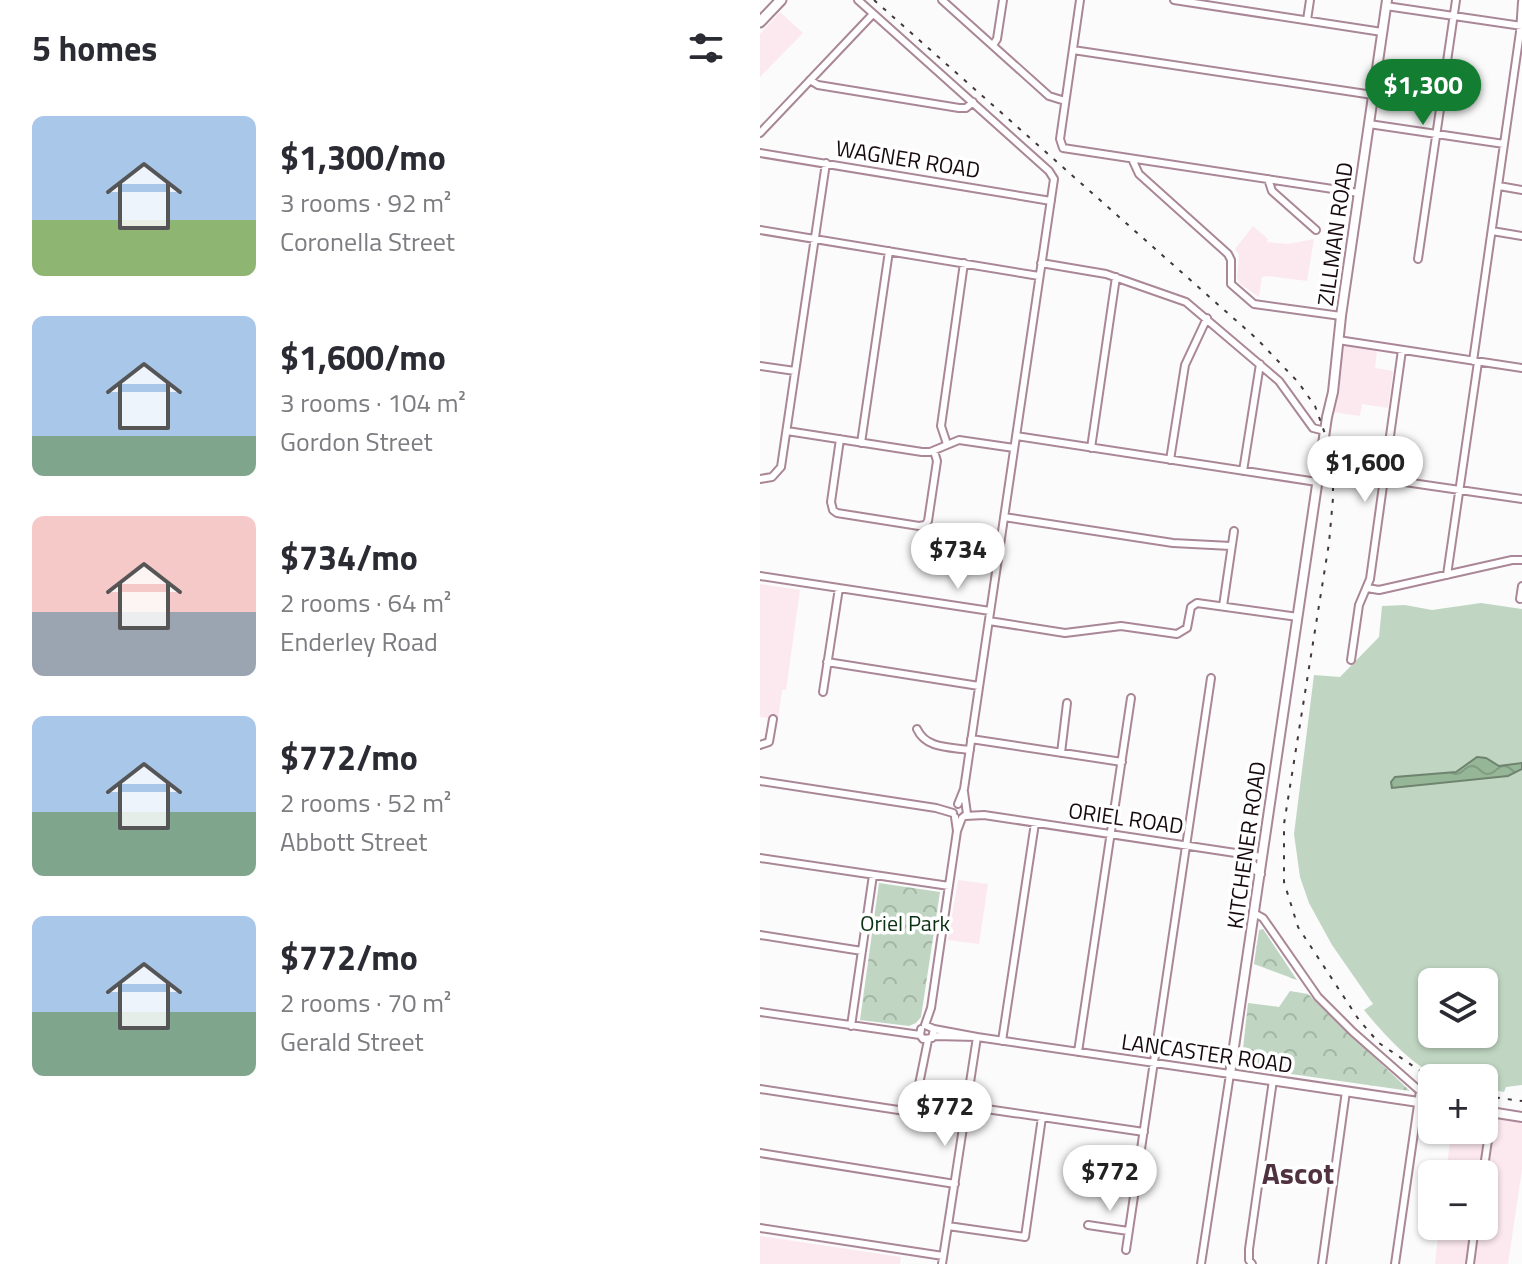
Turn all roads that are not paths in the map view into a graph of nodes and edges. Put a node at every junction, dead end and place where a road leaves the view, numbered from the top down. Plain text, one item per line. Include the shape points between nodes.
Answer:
1 (781, 0) edge
2 (858, 0) edge
3 (942, 0) edge
4 (1003, 0) edge
5 (1080, 0) edge
6 (1174, 0) edge
7 (1233, 0) edge
8 (1310, 0) edge
9 (1456, 0) edge
10 (1522, 2) edge
11 (1386, 3) edge
12 (1232, 9) junction
13 (873, 14) junction
14 (1454, 16) junction
15 (1307, 20) junction
16 (760, 22) edge
17 (1521, 26) edge
18 (1382, 32) junction
19 (993, 45) junction
20 (1073, 50) junction
21 (810, 80) junction
22 (1373, 95) junction
23 (1065, 101) junction
24 (973, 102) junction
25 (1369, 124) junction
26 (760, 133) edge
27 (1437, 134) junction
28 (1504, 144) junction
29 (760, 153) edge
30 (1133, 161) junction
31 (826, 163) junction
32 (1268, 179) junction
33 (1499, 186) junction
34 (1522, 190) edge
35 (1359, 193) junction
36 (1051, 201) junction
37 (760, 230) edge
38 (1316, 230) dead end
39 (1492, 231) junction
40 (1522, 236) edge
41 (814, 239) junction
42 (889, 251) junction
43 (1418, 259) dead end
44 (964, 263) junction
45 (1041, 263) junction
46 (1039, 276) junction
47 (1116, 277) junction
48 (1341, 316) junction
49 (1207, 318) junction
50 (1338, 340) junction
51 (1402, 350) junction
52 (1475, 361) junction
53 (1260, 364) junction
54 (760, 366) edge
55 (1522, 368) edge
56 (795, 371) junction
57 (787, 431) junction
58 (1325, 431) junction
59 (1016, 436) junction
60 (840, 439) junction
61 (861, 443) junction
62 (947, 444) junction
63 (1014, 448) junction
64 (1091, 448) junction
65 (934, 451) junction
66 (1170, 460) junction
67 (1243, 471) junction
68 (760, 479) edge
69 (1384, 479) junction
70 (1317, 482) junction
71 (1459, 490) junction
72 (1522, 499) edge
73 (1004, 517) junction
74 (1234, 531) dead end
75 (1231, 546) junction
76 (1522, 560) edge
77 (1447, 575) junction
78 (760, 576) edge
79 (1522, 586) edge
80 (839, 588) junction
81 (1367, 588) junction
82 (1520, 599) edge
83 (1223, 606) junction
84 (990, 611) junction
85 (1298, 617) junction
86 (989, 621) junction
87 (1351, 660) dead end
88 (827, 662) junction
89 (1211, 678) dead end
90 (979, 686) junction
91 (823, 692) dead end
92 (1131, 698) dead end
93 (1067, 703) dead end
94 (773, 719) dead end
95 (917, 729) dead end
96 (971, 739) junction
97 (760, 745) edge
98 (970, 750) junction
99 (1061, 753) junction
100 (1122, 762) junction
101 (760, 781) edge
102 (960, 811) junction
103 (1035, 823) junction
104 (1111, 834) junction
105 (1186, 845) junction
106 (1244, 854) junction
107 (1262, 857) junction
108 (760, 858) edge
109 (1260, 874) junction
110 (873, 875) junction
111 (949, 886) junction
112 (1254, 913) junction
113 (760, 935) edge
114 (862, 951) junction
115 (760, 1012) edge
116 (851, 1026) junction
117 (927, 1032) junction
118 (977, 1037) junction
119 (1002, 1041) junction
120 (1078, 1052) junction
121 (1154, 1063) junction
122 (1230, 1074) junction
123 (1273, 1080) junction
124 (760, 1089) edge
125 (1418, 1089) edge
126 (1346, 1091) junction
127 (1418, 1102) edge
128 (966, 1106) junction
129 (914, 1109) junction
130 (1418, 1109) edge
131 (1498, 1113) edge
132 (1042, 1117) junction
133 (1522, 1117) edge
134 (965, 1119) junction
135 (1144, 1132) junction
136 (760, 1153) edge
137 (955, 1184) junction
138 (1088, 1225) dead end
139 (948, 1226) junction
140 (760, 1228) edge
141 (1128, 1231) junction
142 (1473, 1240) edge
143 (1126, 1250) dead end
144 (943, 1260) edge
145 (1251, 1263) edge
146 (1201, 1264) edge
147 (1322, 1264) edge
148 (1395, 1264) edge
149 (1470, 1264) edge

1 - 16 highway
2 - 13 street
3 - 19 street
4 - 19 street
5 - 20 street
6 - 12 street
7 - 12 street
8 - 15 street
9 - 14 street
10 - 17 street
11 - 14 street
11 - 18 main road, ZILLMAN ROAD
12 - 15 street
13 - 21 street
13 - 24 street
14 - 17 street
14 - 27 street
15 - 18 street
17 - 28 street
18 - 22 main road, ZILLMAN ROAD
19 - 23 street via 1052,98
20 - 22 street
20 - 23 street
21 - 24 street via 959,108
21 - 26 street
22 - 25 main road, ZILLMAN ROAD
23 - 30 street via 1062,147
24 - 36 street via 1051,174
25 - 27 street
25 - 35 main road, ZILLMAN ROAD
27 - 28 street
27 - 43 street
28 - 33 street
29 - 31 street, WAGNER ROAD
30 - 32 street
30 - 48 street via 1139,174 1228,254 1231,284 1245,299
31 - 36 street, WAGNER ROAD
31 - 41 street
32 - 35 street
32 - 38 street via 1272,191
33 - 34 street
33 - 39 street
35 - 48 main road, ZILLMAN ROAD
36 - 45 street
37 - 41 street
39 - 40 street
39 - 52 street
41 - 42 street
41 - 56 street
42 - 44 street
42 - 61 street
44 - 46 street
44 - 62 street via 941,426
45 - 46 street
45 - 47 street
46 - 59 street
47 - 49 street via 1186,302
47 - 64 street
48 - 50 main road, ZILLMAN ROAD
49 - 53 street
49 - 66 street via 1185,365
50 - 51 street
50 - 58 main road, ZILLMAN ROAD
51 - 52 street
51 - 69 street
52 - 55 street
52 - 71 street
53 - 58 street via 1313,428
53 - 67 street
54 - 56 street
56 - 57 street
57 - 60 street
57 - 68 street via 779,471
58 - 70 main road, KITCHENER ROAD
59 - 63 street
59 - 64 street
60 - 61 street
60 - 65 street via 833,510 919,526 928,521
61 - 65 street
62 - 63 street via 959,440
62 - 65 street
63 - 73 street
64 - 66 street
66 - 67 street
67 - 70 street
69 - 71 street
69 - 81 street
70 - 85 main road, KITCHENER ROAD
71 - 72 street
71 - 77 street
73 - 75 street via 1173,543
73 - 84 street
74 - 75 street
75 - 83 street
76 - 77 street
77 - 81 street
78 - 80 street
79 - 82 street
80 - 84 street
80 - 88 street
81 - 87 street via 1359,605
83 - 85 street
83 - 86 street via 1193,605 1187,628 1177,634 1121,626 1065,633
84 - 86 street
85 - 107 main road, KITCHENER ROAD
86 - 90 street
88 - 90 street
88 - 91 street
89 - 105 street
90 - 96 street
92 - 100 street
93 - 99 street
94 - 97 street via 769,742
95 - 98 street via 932,744
96 - 98 street
96 - 99 street
98 - 102 street
99 - 100 street
100 - 104 street
101 - 102 street, ORIEL ROAD
102 - 103 street, ORIEL ROAD
102 - 111 street
103 - 104 street, ORIEL ROAD
103 - 119 street
104 - 105 street, ORIEL ROAD
104 - 120 street
105 - 106 street, ORIEL ROAD
105 - 121 street
106 - 107 street, ORIEL ROAD
106 - 109 main road
107 - 109 main road, KITCHENER ROAD
108 - 110 street
109 - 112 main road, KITCHENER ROAD
110 - 111 street
110 - 114 street
111 - 117 street
112 - 122 main road, KITCHENER ROAD
112 - 125 street via 1263,918 1318,997
113 - 114 street
114 - 116 street
115 - 116 street, LANCASTER ROAD
116 - 117 street, LANCASTER ROAD
117 - 118 street, LANCASTER ROAD
117 - 129 street
118 - 119 street, LANCASTER ROAD
118 - 128 street
119 - 120 street, LANCASTER ROAD
120 - 121 street, LANCASTER ROAD
121 - 122 street, LANCASTER ROAD
121 - 135 street
122 - 123 main road, LANCASTER ROAD
122 - 146 street, KITCHENER ROAD
123 - 126 main road, LANCASTER ROAD
123 - 145 street
124 - 129 street
126 - 127 main road, LANCASTER ROAD
126 - 147 street
128 - 132 street
128 - 134 street
129 - 134 street
130 - 148 street
131 - 133 main road
132 - 135 street
132 - 139 street via 1025,1237
134 - 137 street
135 - 141 street
136 - 137 street
137 - 139 street
138 - 141 street
139 - 144 street
140 - 144 street
141 - 143 street
142 - 149 street

